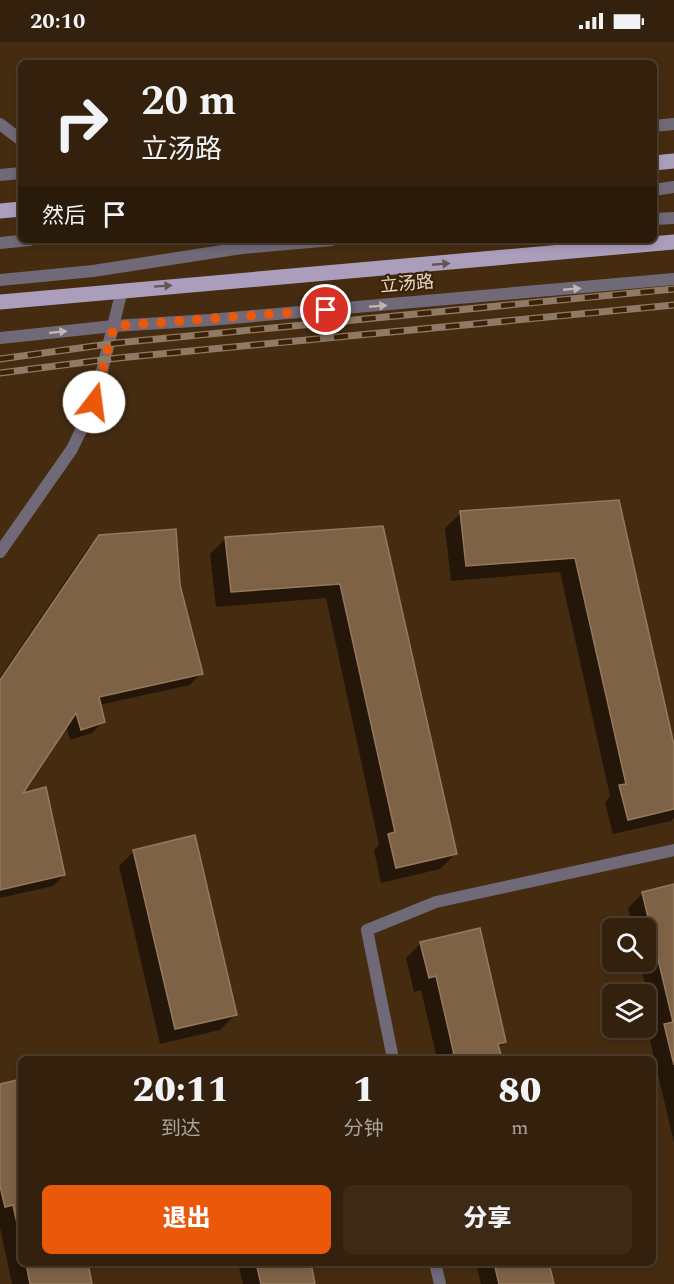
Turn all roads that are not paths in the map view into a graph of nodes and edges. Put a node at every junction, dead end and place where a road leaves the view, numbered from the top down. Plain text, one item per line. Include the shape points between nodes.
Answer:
1 (0, 124) edge
2 (674, 124) edge
3 (657, 126) edge
4 (18, 138) edge
5 (674, 161) edge
6 (657, 163) edge
7 (18, 173) edge
8 (0, 175) edge
9 (674, 187) edge
10 (657, 189) edge
11 (18, 209) edge
12 (0, 211) edge
13 (674, 218) edge
14 (657, 219) edge
15 (18, 241) edge
16 (674, 242) edge
17 (0, 243) edge
18 (298, 243) edge
19 (674, 279) edge
20 (0, 280) edge
21 (122, 290) junction
22 (0, 302) edge
23 (114, 326) junction
24 (0, 338) edge
25 (0, 552) edge
26 (674, 850) edge
27 (392, 1056) edge
28 (436, 1266) edge
29 (440, 1284) edge

1 - 4 street
2 - 3 street
5 - 6 main road
7 - 8 street
9 - 10 street
11 - 12 main road
13 - 14 street
15 - 17 street
21 -> 16 main road, 立汤路
18 - 20 street
23 -> 19 street, 立汤路
21 - 22 main road, 立汤路
21 - 23 street
24 -> 23 street, 立汤路
23 - 25 street via 94,402 72,449
26 - 27 street via 436,902 367,930
28 - 29 street

